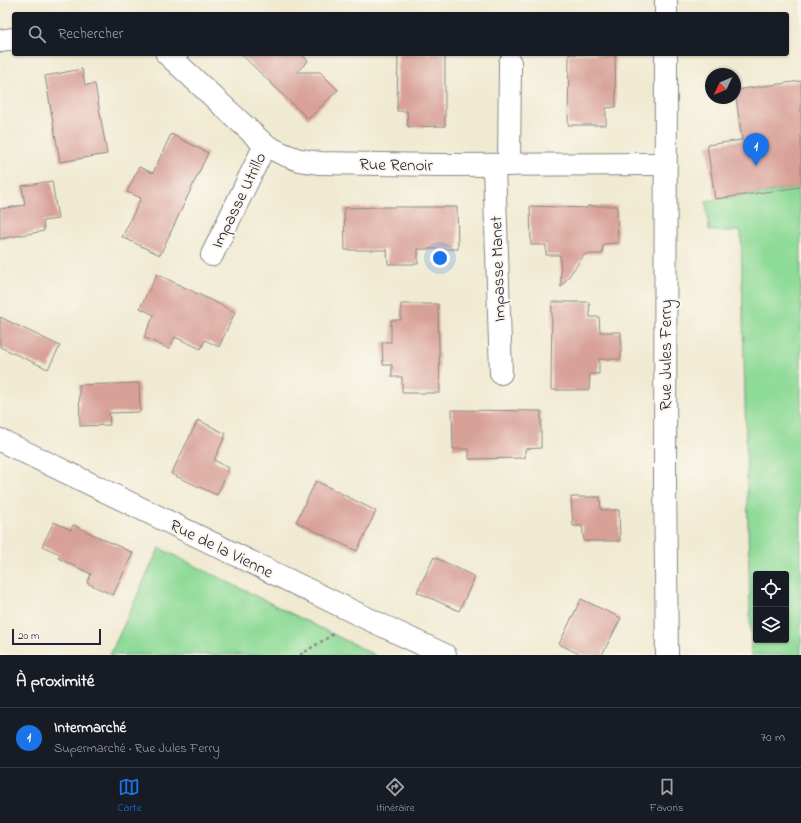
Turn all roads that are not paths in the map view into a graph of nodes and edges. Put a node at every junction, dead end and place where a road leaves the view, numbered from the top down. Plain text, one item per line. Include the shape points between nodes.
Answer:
1 (666, 0) edge
2 (666, 12) edge
3 (12, 39) edge
4 (0, 41) edge
5 (169, 56) edge
6 (666, 56) edge
7 (510, 63) dead end
8 (265, 145) junction
9 (665, 164) junction
10 (502, 165) junction
11 (212, 254) dead end
12 (501, 373) dead end
13 (0, 440) edge
14 (445, 655) edge
15 (667, 655) edge

1 - 2 street
3 - 4 street
5 - 8 street, Rue Renoir
6 - 9 street, Rue Jules Ferry
7 - 10 street, Impasse Manet
8 - 10 street, Rue Renoir via 299,160 320,163
8 - 11 street, Impasse Utrillo
9 - 10 street, Rue Renoir
9 - 15 street, Rue Jules Ferry
10 - 12 street, Impasse Manet
13 - 14 street, Rue de la Vienne

